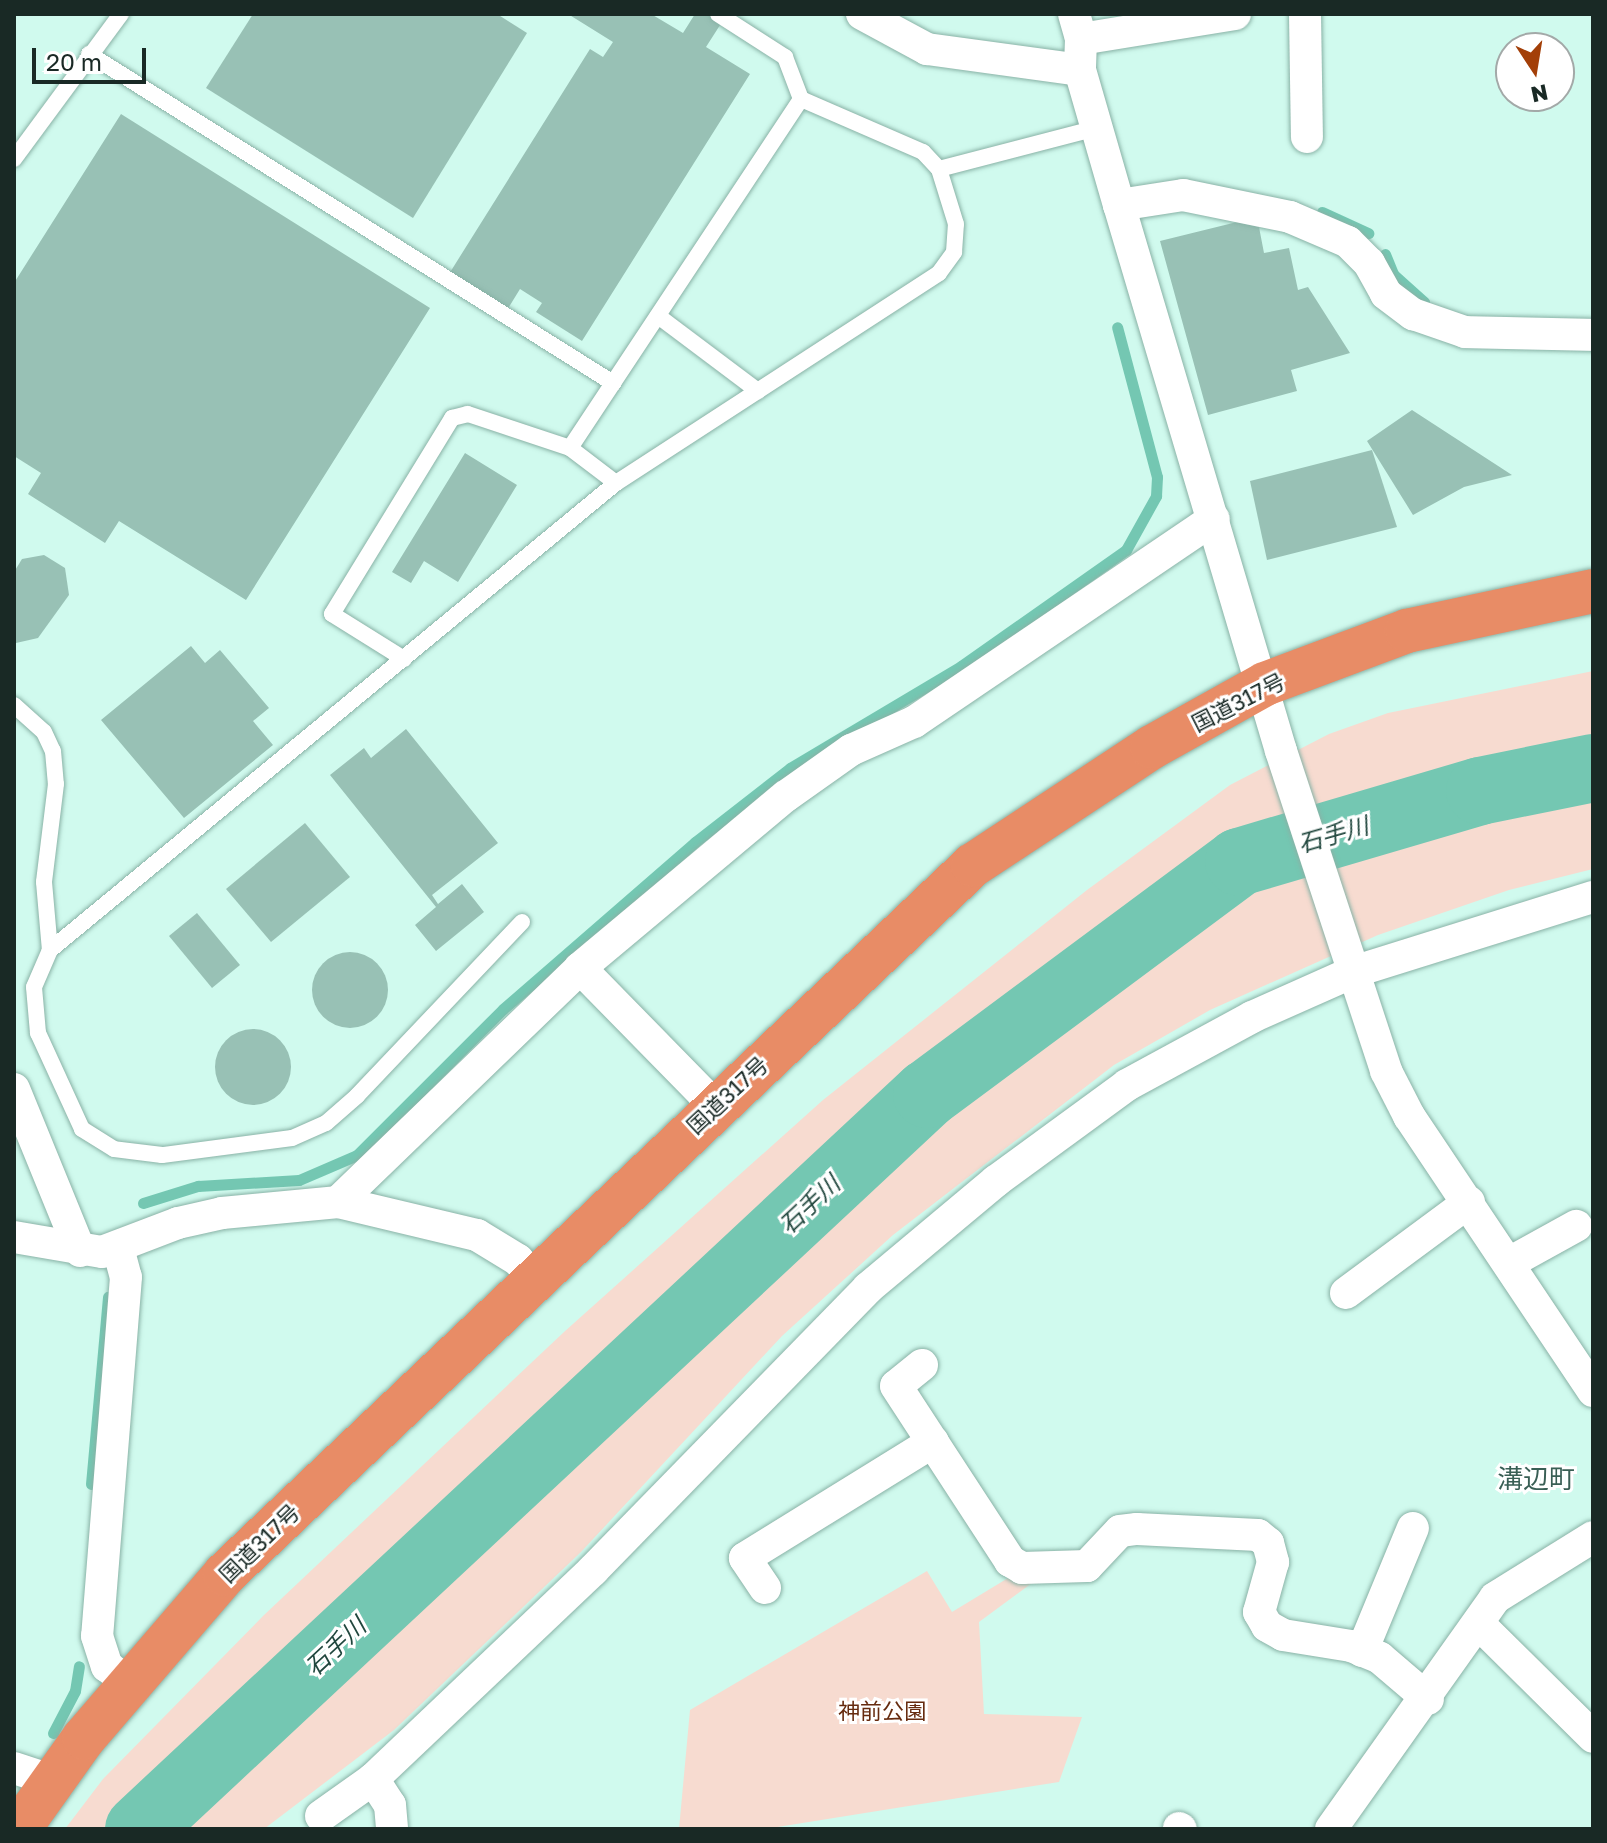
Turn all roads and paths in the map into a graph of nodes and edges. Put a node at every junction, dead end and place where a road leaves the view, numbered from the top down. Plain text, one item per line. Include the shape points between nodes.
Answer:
1 (121, 14) edge
2 (718, 14) edge
3 (862, 14) edge
4 (1235, 14) edge
5 (1305, 14) edge
6 (1078, 41) edge
7 (89, 54) junction
8 (801, 99) junction
9 (1096, 128) junction
10 (1307, 137) dead end
11 (14, 159) edge
12 (939, 169) junction
13 (1119, 205) junction
14 (658, 316) junction
15 (1593, 335) edge
16 (613, 383) junction
17 (758, 391) junction
18 (570, 448) junction
19 (616, 483) junction
20 (1214, 519) junction
21 (1593, 591) edge
22 (404, 659) junction
23 (1265, 684) junction
24 (14, 705) edge
25 (1593, 897) edge
26 (522, 922) dead end
27 (50, 950) junction
28 (1351, 965) junction
29 (580, 968) junction
30 (14, 1089) edge
31 (715, 1106) junction
32 (338, 1202) junction
33 (1469, 1202) junction
34 (1576, 1226) dead end
35 (14, 1237) edge
36 (118, 1248) junction
37 (80, 1251) junction
38 (1509, 1263) junction
39 (535, 1280) junction
40 (1346, 1293) dead end
41 (922, 1365) dead end
42 (1593, 1391) edge
43 (933, 1442) junction
44 (1413, 1528) dead end
45 (1593, 1537) edge
46 (765, 1588) dead end
47 (1478, 1623) junction
48 (1362, 1651) junction
49 (129, 1684) junction
50 (1428, 1699) junction
51 (1593, 1737) edge
52 (33, 1774) edge
53 (373, 1779) junction
54 (321, 1816) dead end
55 (19, 1829) edge
56 (392, 1829) edge
57 (1331, 1829) edge

1 - 7 lane
2 - 8 lane via 785,57
3 - 6 street via 927,49
4 - 6 street
5 - 10 street
6 - 9 street
7 - 11 lane
7 - 16 lane
8 - 12 lane via 923,152
8 - 14 lane
9 - 12 lane
9 - 13 street
12 - 17 lane via 956,224 954,252 939,273
13 - 15 street via 1183,195 1290,217 1348,242 1369,263 1386,294 1413,314 1465,332
13 - 20 street
14 - 16 lane
14 - 17 lane
16 - 18 lane
17 - 19 lane
18 - 19 lane
18 - 22 lane via 468,414 452,418 332,614
19 - 22 lane
20 - 23 street
20 - 29 street via 914,722 851,750 786,796
21 - 23 highway, 国道317号 via 1407,631
22 - 27 lane
23 - 28 street via 1281,751
23 - 31 highway, 国道317号 via 1152,747 973,865
24 - 27 lane via 44,732 53,751 56,784 44,882
25 - 28 street
26 - 27 lane via 326,1123 292,1138 246,1147 162,1155 114,1149 82,1129 38,1033 34,987
28 - 33 street via 1386,1071 1409,1116
28 - 53 street via 1127,1085 996,1181 868,1288 737,1428
29 - 31 street
29 - 32 street
30 - 37 street
31 - 39 highway, 国道317号
32 - 36 street via 222,1213 178,1223
32 - 39 street via 477,1235 496,1243
33 - 38 street
33 - 40 street
34 - 38 street
35 - 37 street
36 - 37 street
36 - 49 street via 126,1277 97,1636 107,1666
38 - 42 street
39 - 49 highway, 国道317号 via 225,1574
41 - 43 street via 896,1386
43 - 46 street via 745,1558
43 - 48 street via 1010,1561 1022,1568 1087,1566 1120,1531 1258,1535 1268,1543 1273,1562 1259,1612 1267,1626 1283,1635
44 - 48 street
45 - 47 street via 1495,1598
47 - 50 street
47 - 51 street
48 - 50 street via 1380,1658
49 - 52 highway, 国道317号
50 - 57 street
52 - 55 highway, 国道317号
53 - 54 street
53 - 56 street via 390,1805

